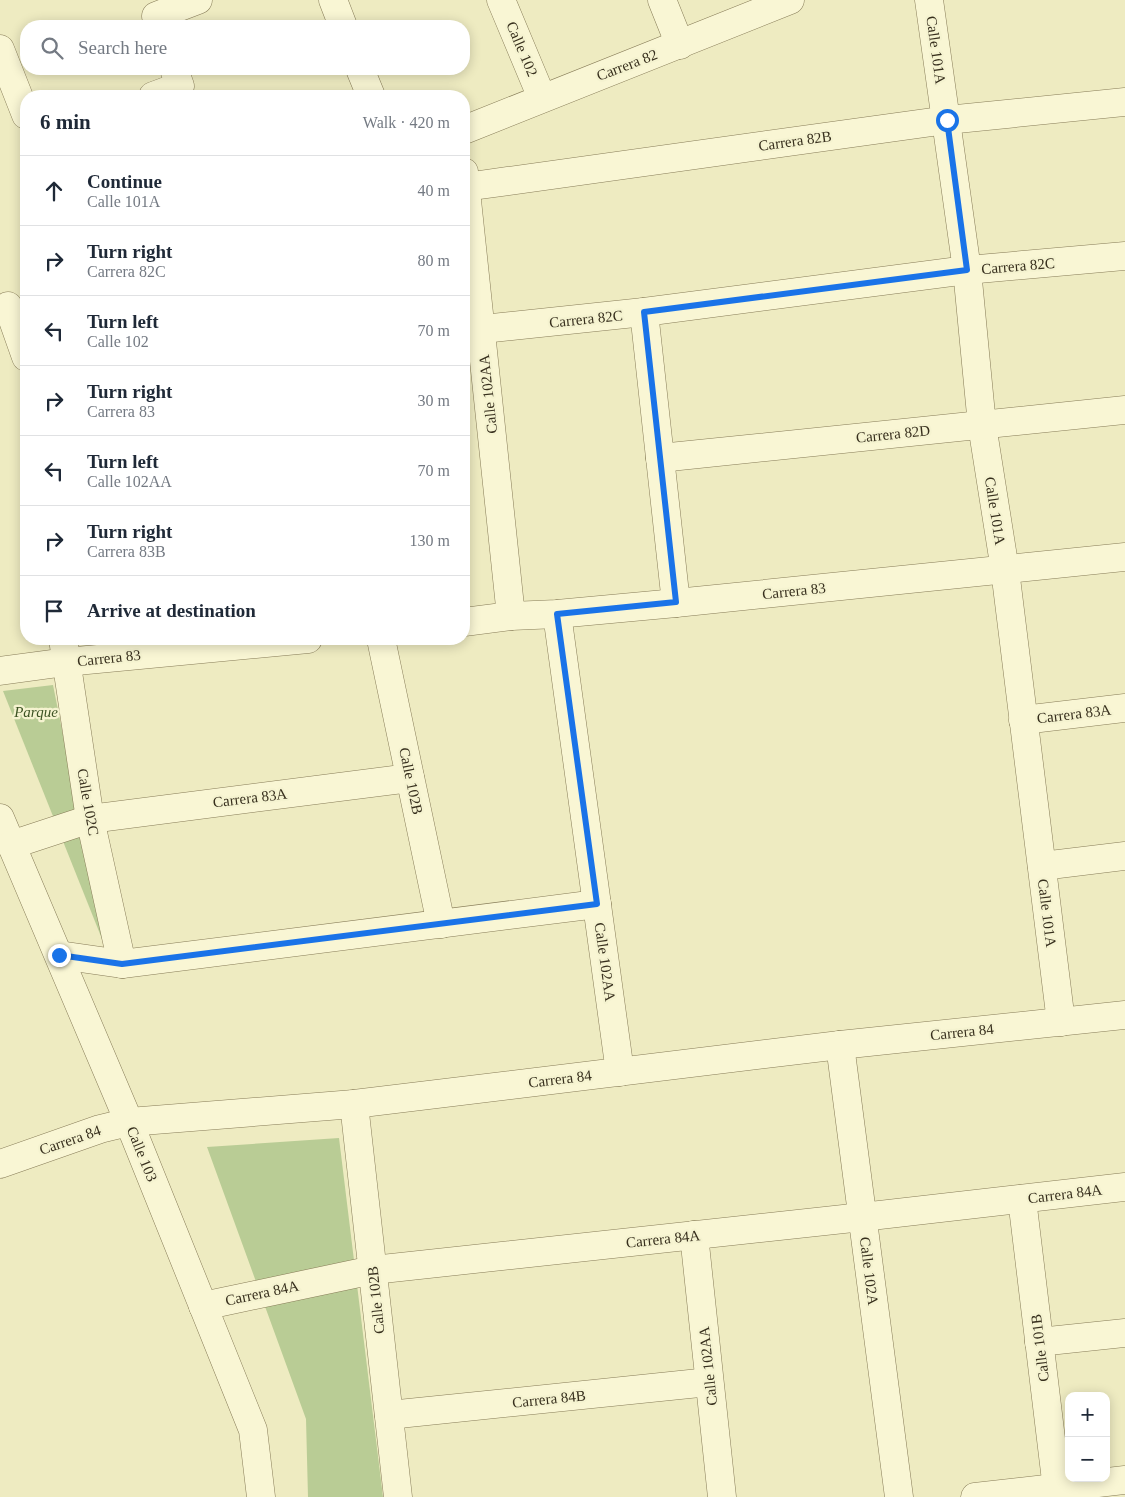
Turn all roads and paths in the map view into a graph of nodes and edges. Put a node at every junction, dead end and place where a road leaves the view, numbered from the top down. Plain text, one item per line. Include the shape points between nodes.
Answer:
1 (198, 0) edge
2 (333, 0) edge
3 (501, 0) edge
4 (662, 0) edge
5 (790, 0) edge
6 (929, 0) edge
7 (155, 14) edge
8 (341, 20) edge
9 (680, 45) junction
10 (0, 50) edge
11 (362, 75) edge
12 (177, 77) edge
13 (160, 90) edge
14 (369, 90) edge
15 (542, 98) junction
16 (20, 100) edge
17 (1125, 102) edge
18 (947, 120) junction
19 (470, 128) edge
20 (470, 179) edge
21 (1125, 256) edge
22 (967, 270) junction
23 (470, 288) edge
24 (12, 305) edge
25 (644, 312) junction
26 (472, 331) edge
27 (20, 335) edge
28 (1125, 410) edge
29 (982, 425) junction
30 (660, 458) junction
31 (1125, 557) edge
32 (1005, 570) junction
33 (676, 602) junction
34 (557, 614) junction
35 (512, 616) junction
36 (470, 621) edge
37 (186, 645) edge
38 (381, 645) edge
39 (64, 651) edge
40 (0, 671) edge
41 (1125, 708) edge
42 (1023, 720) junction
43 (410, 778) junction
44 (0, 818) edge
45 (90, 819) junction
46 (12, 845) junction
47 (1125, 856) edge
48 (1042, 866) junction
49 (597, 904) junction
50 (441, 924) junction
51 (59, 955) junction
52 (122, 964) junction
53 (1125, 1016) edge
54 (1061, 1022) junction
55 (840, 1045) junction
56 (620, 1072) junction
57 (354, 1104) junction
58 (129, 1122) junction
59 (0, 1164) edge
60 (1125, 1186) edge
61 (1022, 1198) junction
62 (862, 1217) junction
63 (694, 1235) junction
64 (373, 1270) junction
65 (203, 1306) junction
66 (1125, 1333) edge
67 (1039, 1342) junction
68 (709, 1382) junction
69 (389, 1416) junction
70 (1125, 1480) edge
71 (1057, 1492) edge
72 (258, 1496) edge
73 (398, 1497) edge
74 (722, 1497) edge
75 (899, 1497) edge
76 (975, 1497) edge

1 - 7 street
2 - 8 street
3 - 15 street, Calle 102
4 - 9 street
5 - 9 street, Carrera 82
6 - 18 street, Calle 101A
9 - 15 street, Carrera 82
10 - 16 street
11 - 14 street
12 - 13 street
15 - 19 street, Carrera 82
17 - 18 street, Carrera 82B
18 - 20 street, Carrera 82B
18 - 22 street, Calle 101A
21 - 22 street, Carrera 82C
22 - 25 street, Carrera 82C
22 - 29 street, Calle 101A
23 - 26 street, Calle 102AA
24 - 27 street
25 - 26 street, Carrera 82C
25 - 30 street
26 - 35 street, Calle 102AA
28 - 29 street, Carrera 82D
29 - 30 street, Carrera 82D
29 - 32 street, Calle 101A
30 - 33 street
31 - 32 street, Carrera 83
32 - 33 street, Carrera 83
32 - 42 street, Calle 101A
33 - 34 street, Carrera 83
34 - 35 street, Carrera 83
34 - 49 street, Calle 102AA
35 - 36 street, Carrera 83
37 - 39 street, Carrera 83
38 - 43 street, Calle 102B
39 - 40 street, Carrera 83
39 - 45 street, Calle 102C
41 - 42 street, Carrera 83A
42 - 48 street, Calle 101A
43 - 45 street, Carrera 83A
43 - 50 street, Calle 102B
44 - 46 street, Calle 103
45 - 46 street, Carrera 83A
45 - 52 street, Calle 102C
46 - 51 street, Calle 103
47 - 48 street
48 - 54 street, Calle 101A
49 - 50 street
49 - 56 street, Calle 102AA
50 - 52 street
51 - 52 street
51 - 58 street, Calle 103
53 - 54 street, Carrera 84
54 - 55 street, Carrera 84
55 - 56 street, Carrera 84
55 - 62 street, Calle 102A
56 - 57 street, Carrera 84
57 - 58 street, Carrera 84
57 - 64 street, Calle 102B
58 - 59 street, Carrera 84
58 - 65 street, Calle 103
60 - 61 street, Carrera 84A
61 - 62 street, Carrera 84A
61 - 67 street, Calle 101B
62 - 63 street, Carrera 84A
62 - 75 street, Calle 102A
63 - 64 street, Carrera 84A
63 - 68 street, Calle 102AA
64 - 65 street, Carrera 84A
64 - 69 street, Calle 102B
65 - 72 street, Calle 103 via 253,1430
66 - 67 street
67 - 71 street, Calle 101B
68 - 69 street, Carrera 84B
68 - 74 street, Calle 102AA
69 - 73 street, Calle 102B
70 - 71 street
71 - 76 street

